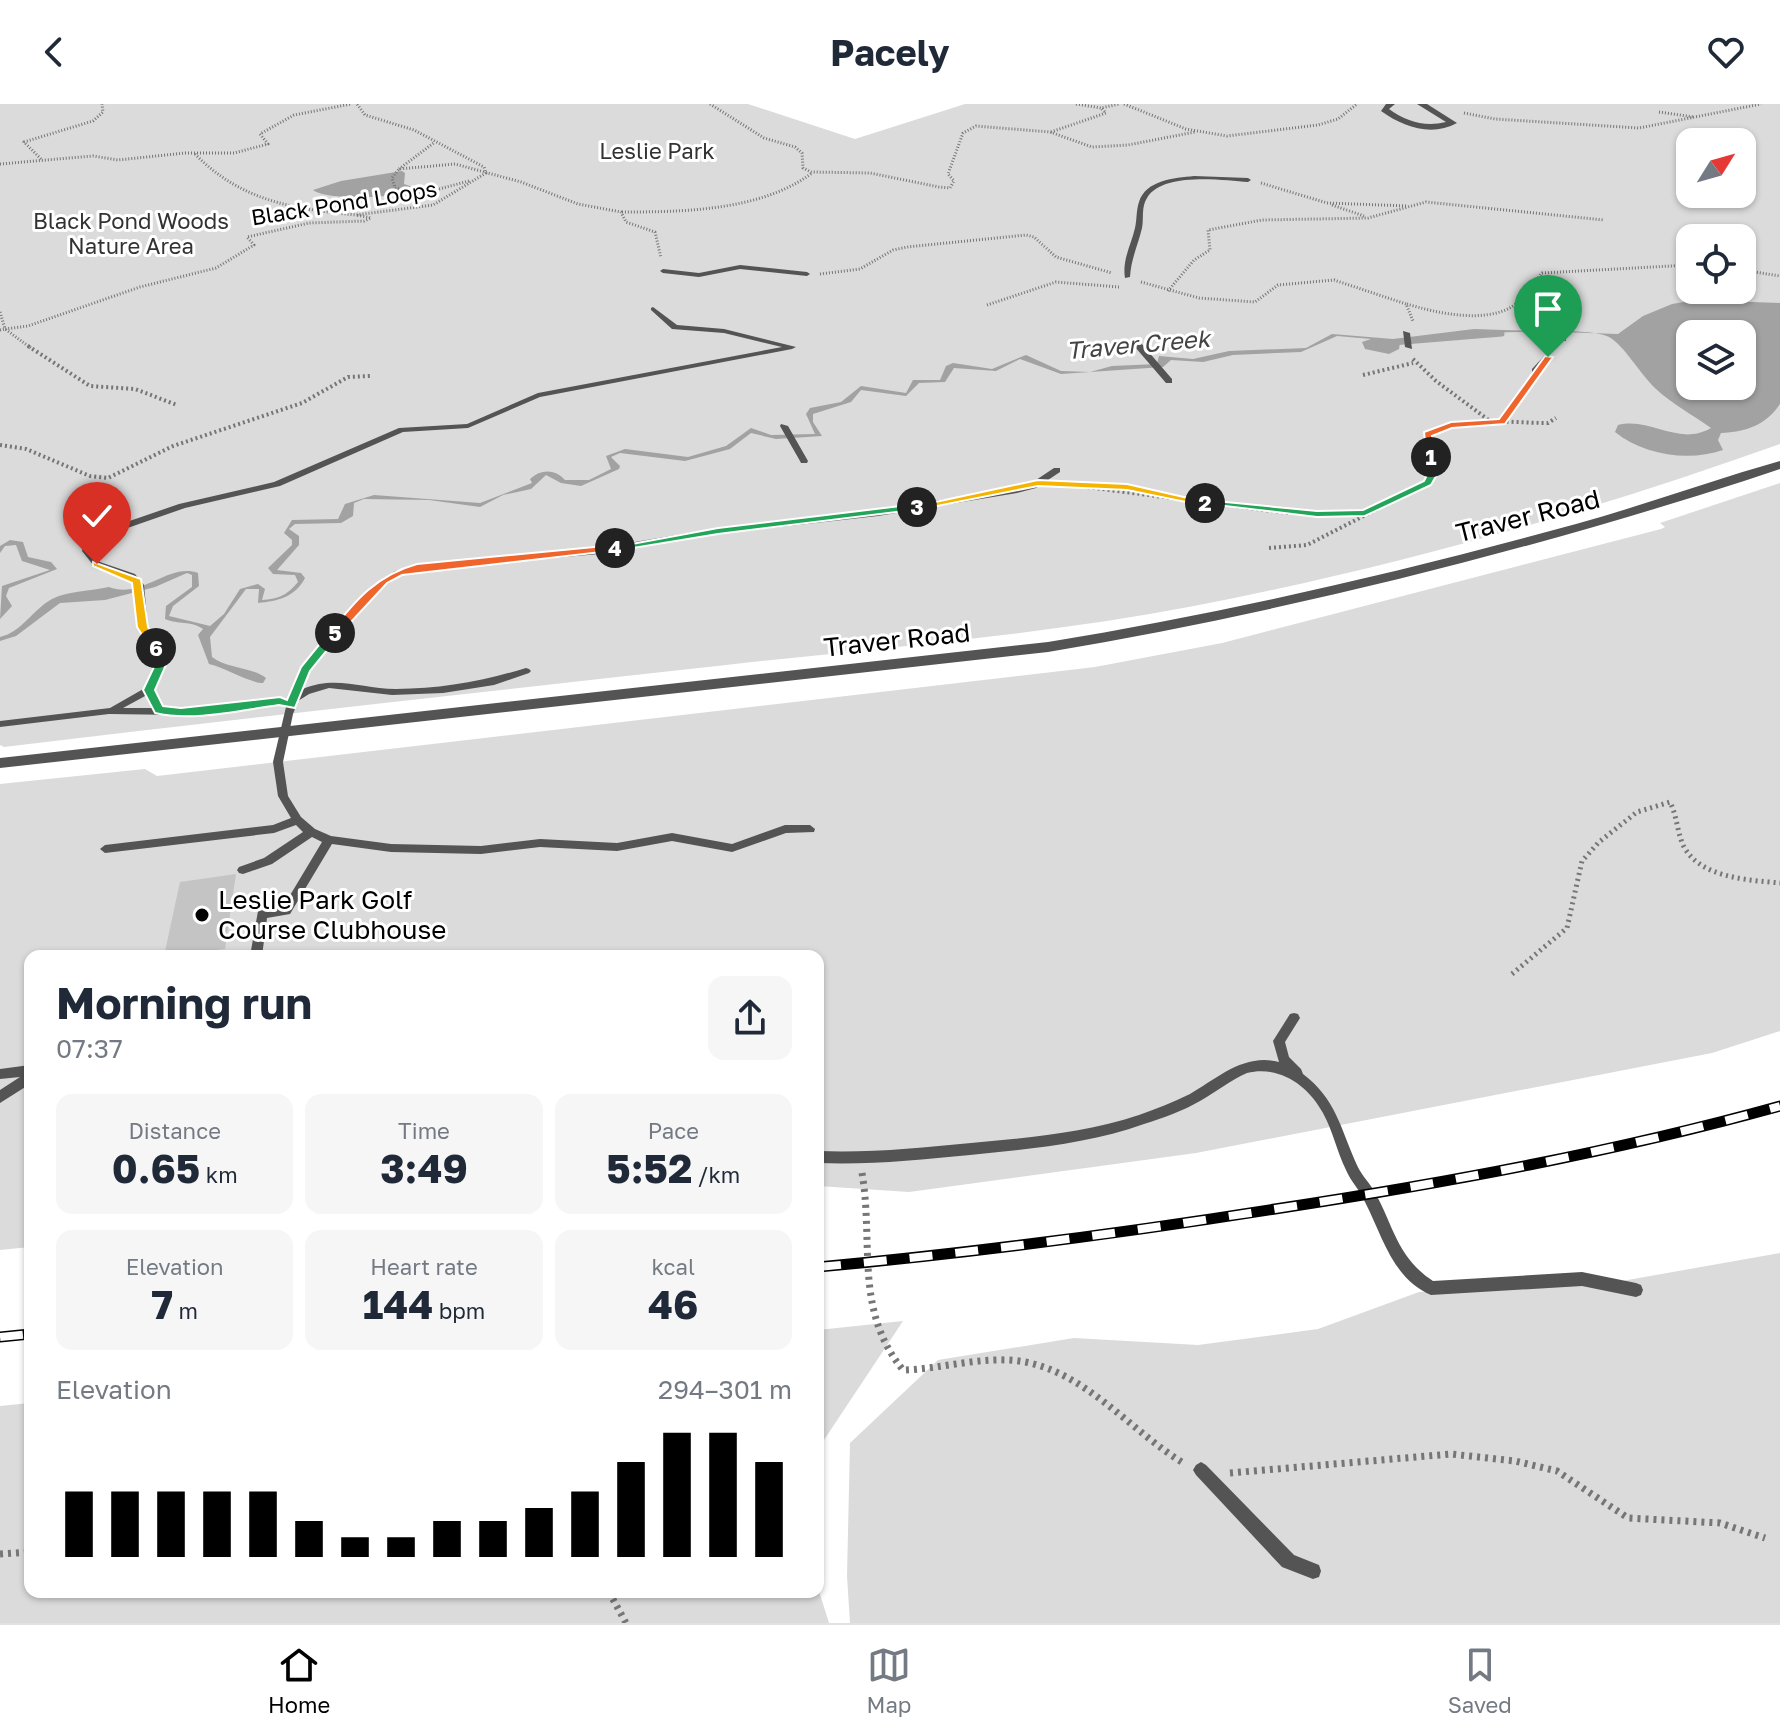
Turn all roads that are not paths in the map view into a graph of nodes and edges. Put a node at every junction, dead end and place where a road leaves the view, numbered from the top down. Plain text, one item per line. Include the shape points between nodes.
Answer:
1 (1391, 104) edge
2 (1421, 104) edge
3 (1248, 180) road end
4 (663, 271) road end
5 (807, 274) dead end
6 (1127, 277) dead end
7 (653, 309) dead end
8 (1559, 326) road end
9 (1406, 333) dead end
10 (1563, 339) dead end
11 (1138, 345) dead end
12 (1409, 347) road end
13 (1548, 357) dead end
14 (1535, 371) road end
15 (1169, 381) dead end
16 (784, 426) dead end
17 (804, 461) dead end
18 (1780, 465) edge
19 (1057, 470) dead end
20 (526, 671) dead end
21 (149, 690) junction
22 (291, 703) junction
23 (159, 710) junction
24 (109, 711) junction
25 (0, 724) edge
26 (285, 732) junction
27 (0, 763) edge
28 (297, 820) junction
29 (810, 829) dead end
30 (311, 832) junction
31 (329, 840) junction
32 (105, 849) dead end
33 (243, 870) dead end
34 (257, 950) edge
35 (1294, 1018) dead end
36 (24, 1071) edge
37 (0, 1074) edge
38 (24, 1081) edge
39 (1309, 1085) junction
40 (0, 1097) edge
41 (824, 1157) edge
42 (1636, 1290) dead end
43 (1201, 1470) road end
44 (1313, 1571) dead end

1 - 2 street via 1384,109 1414,126 1453,123
3 - 6 lane via 1182,179 1151,189 1144,196 1131,242
4 - 5 lane via 699,275 750,267
7 - 21 lane via 675,327 724,331 792,347 538,395 468,426 402,430 277,484 204,500 89,538 86,551 92,561 132,576 139,585 143,627 161,665
8 - 10 lane
9 - 12 lane
11 - 15 lane
13 - 14 lane
16 - 17 lane
18 - 26 street, Traver Road via 1637,513 1277,606 1145,632
19 - 22 lane via 1038,483 890,511 599,551 408,570 383,580 339,628 305,670
20 - 22 lane via 497,681 427,690 387,692 324,683
21 - 23 lane
21 - 24 lane
22 - 23 lane
22 - 26 lane
23 - 24 lane
24 - 25 lane
26 - 27 street, Traver Road
26 - 28 lane via 278,778
28 - 30 lane
28 - 32 lane via 274,829
29 - 31 lane via 785,829 732,848 672,837 617,847 540,843 433,851
30 - 31 lane
30 - 33 lane via 268,861
31 - 34 lane via 286,911 262,914
35 - 39 lane via 1279,1041 1284,1060
36 - 37 lane
38 - 40 lane
39 - 41 lane via 1283,1070 1247,1066 1231,1071 1198,1096 1088,1136 858,1159
39 - 42 lane via 1341,1133 1352,1170 1413,1278 1431,1288 1582,1279
43 - 44 lane via 1288,1561

